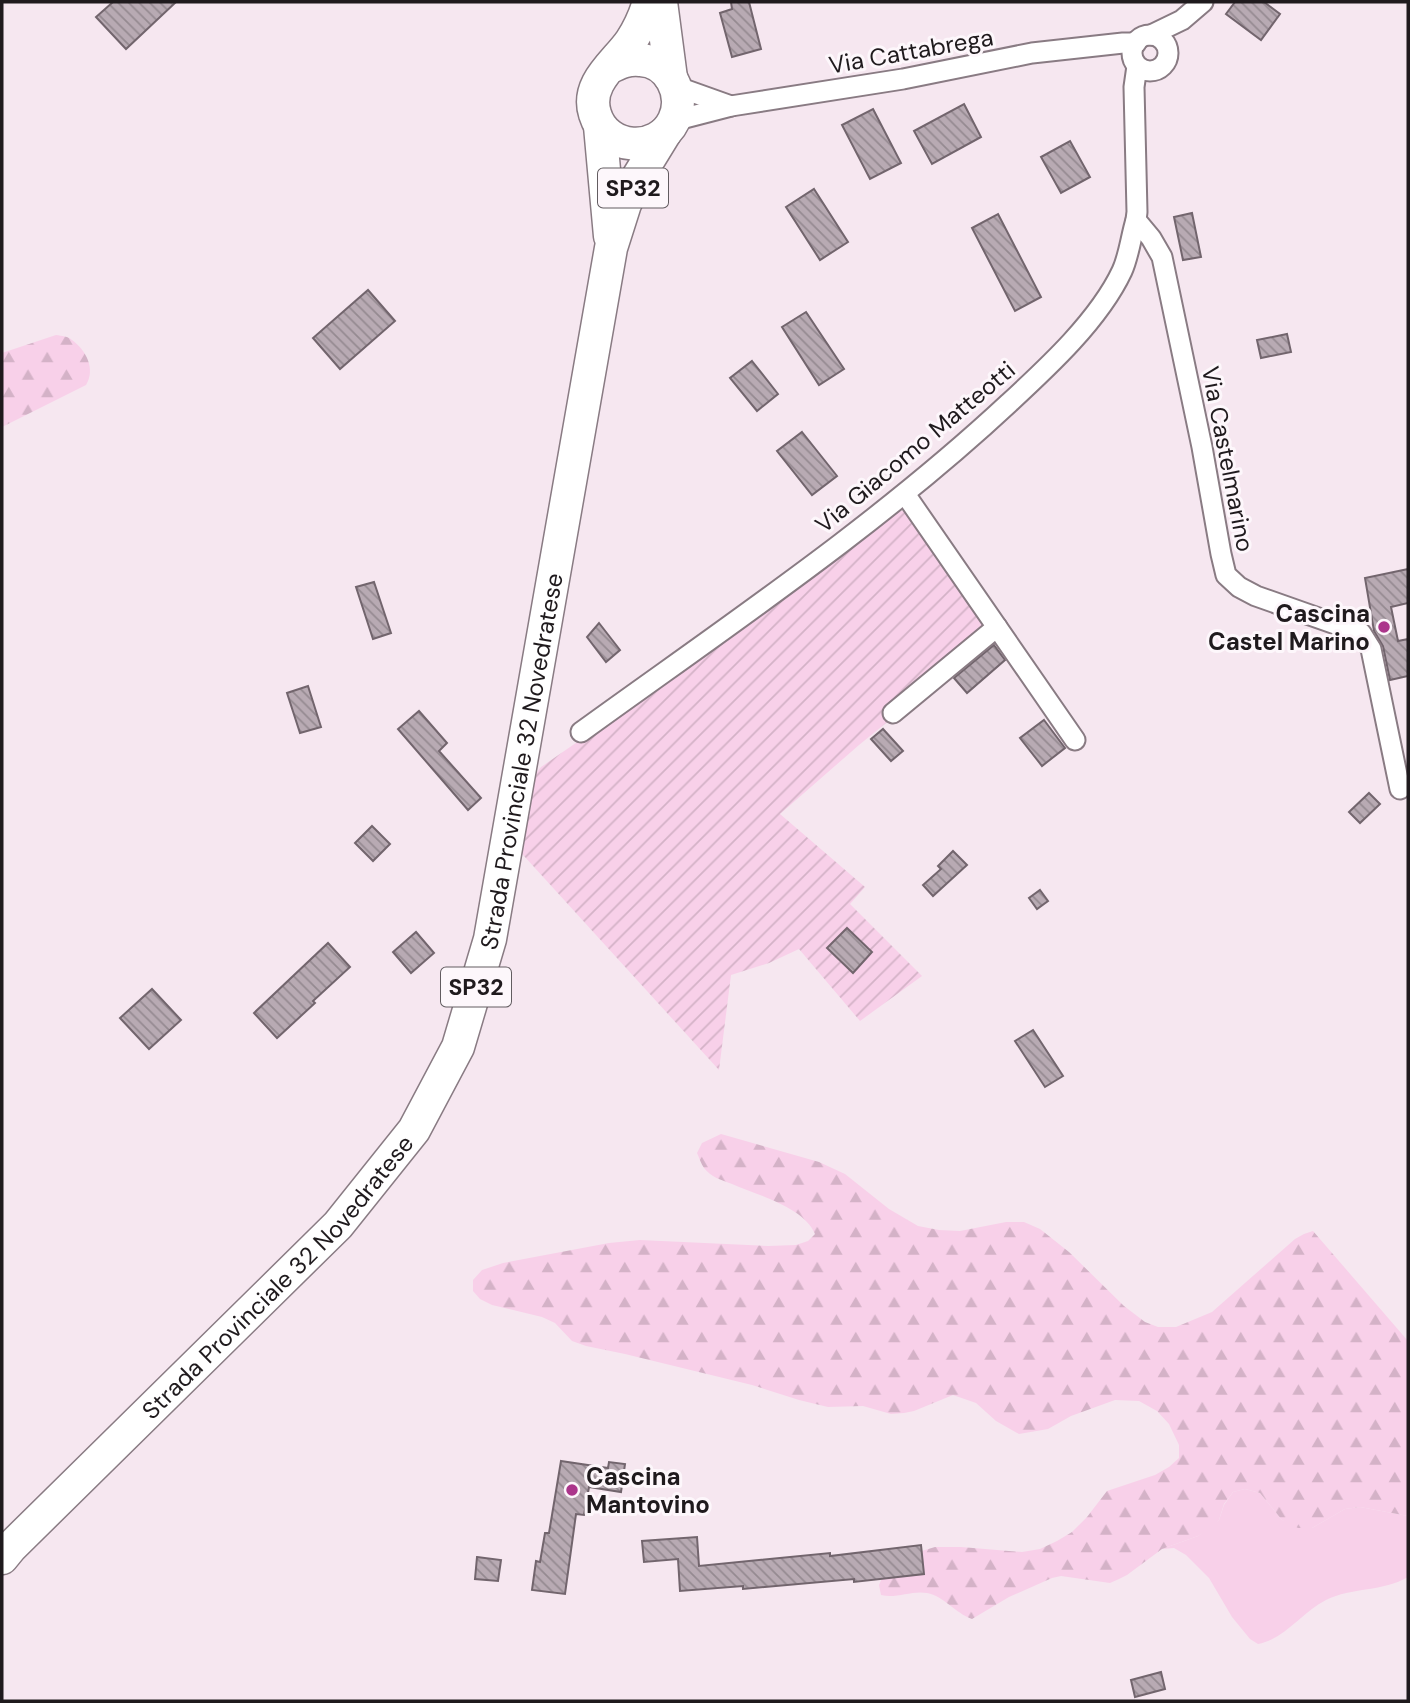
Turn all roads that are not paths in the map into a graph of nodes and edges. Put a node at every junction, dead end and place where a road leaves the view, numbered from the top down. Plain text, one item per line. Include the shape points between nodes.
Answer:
1 (649, 2) edge
2 (661, 2) edge
3 (1203, 2) edge
4 (1182, 20) junction
5 (1168, 48) junction
6 (1142, 55) junction
7 (610, 68) junction
8 (673, 82) junction
9 (732, 106) junction
10 (600, 126) junction
11 (669, 127) junction
12 (1136, 220) junction
13 (611, 247) junction
14 (905, 494) junction
15 (997, 627) junction
16 (893, 713) dead end
17 (581, 733) dead end
18 (1075, 740) dead end
19 (1399, 789) dead end
20 (2, 1558) edge

1 - 7 main road via 631,41
2 - 8 main road
3 - 4 street
4 - 5 street
4 - 6 street
5 - 6 street via 1162,39
5 - 6 street, Via Giacomo Matteotti via 1165,65
6 - 9 street, Via Cattabrega via 1123,43 1032,53
6 - 12 street, Via Giacomo Matteotti via 1144,85 1135,107
7 - 8 main road via 626,60 644,60 660,66
7 - 10 main road via 595,88 594,114
8 - 9 street, Via Cattabrega
8 - 11 main road via 678,107
9 - 11 street, Via Cattabrega
10 - 11 main road via 608,135 631,144 655,140
10 - 13 main road, Strada Provinciale 32 Novedratese / SP32
11 - 13 main road, Strada Provinciale 32 Novedratese / SP32 via 638,177
12 - 14 street, Via Giacomo Matteotti via 1123,270 1074,338
12 - 19 street, Via Castelmarino via 1162,257 1226,575 1256,596 1362,633 1371,649
13 - 20 main road, Strada Provinciale 32 Novedratese / SP32 via 491,939 458,1047 414,1130 338,1225
14 - 15 street
14 - 17 street, Via Giacomo Matteotti
15 - 16 street
15 - 18 street

